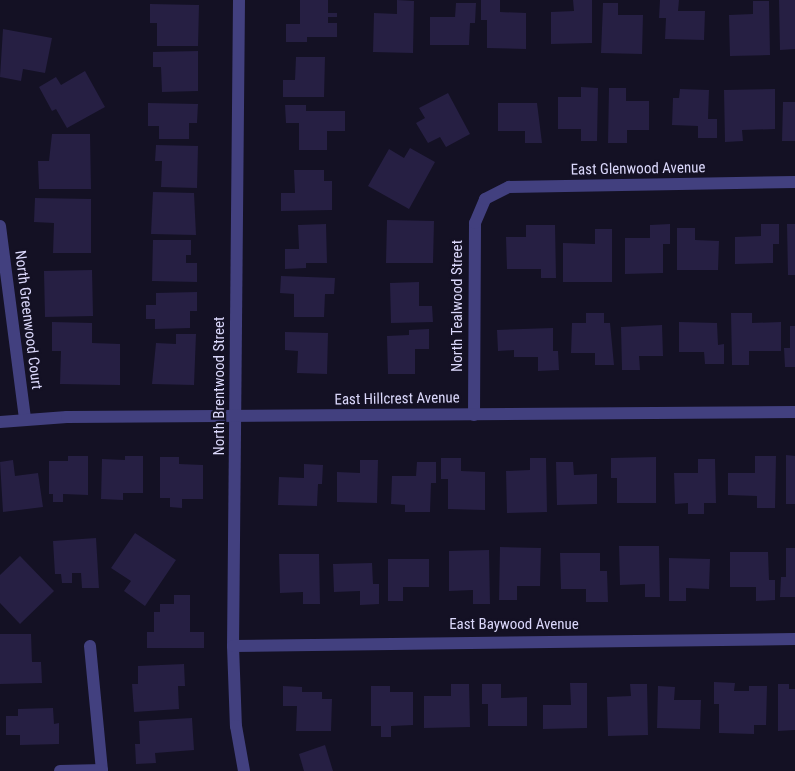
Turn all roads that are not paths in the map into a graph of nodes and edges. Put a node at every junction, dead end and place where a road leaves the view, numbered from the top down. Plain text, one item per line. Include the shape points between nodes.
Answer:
1 (239, 0) edge
2 (795, 182) edge
3 (485, 199) joint
4 (0, 226) edge
5 (795, 412) edge
6 (474, 415) junction
7 (236, 417) junction
8 (25, 419) junction
9 (0, 422) edge
10 (795, 639) edge
11 (90, 646) dead end
12 (233, 646) junction
13 (60, 771) edge
14 (102, 771) edge
15 (244, 771) edge

1 - 7 street, North Brentwood Street
2 - 3 street, East Glenwood Avenue via 509,188
3 - 6 street, North Tealwood Street via 475,223
4 - 8 street, North Greenwood Court
5 - 6 street, East Hillcrest Avenue
6 - 7 street, East Hillcrest Avenue
7 - 8 street, East Hillcrest Avenue
7 - 12 street, North Brentwood Street
8 - 9 street, East Hillcrest Avenue
10 - 12 street, East Baywood Avenue
11 - 14 street
12 - 15 street, North Brentwood Street via 236,726
13 - 14 street

